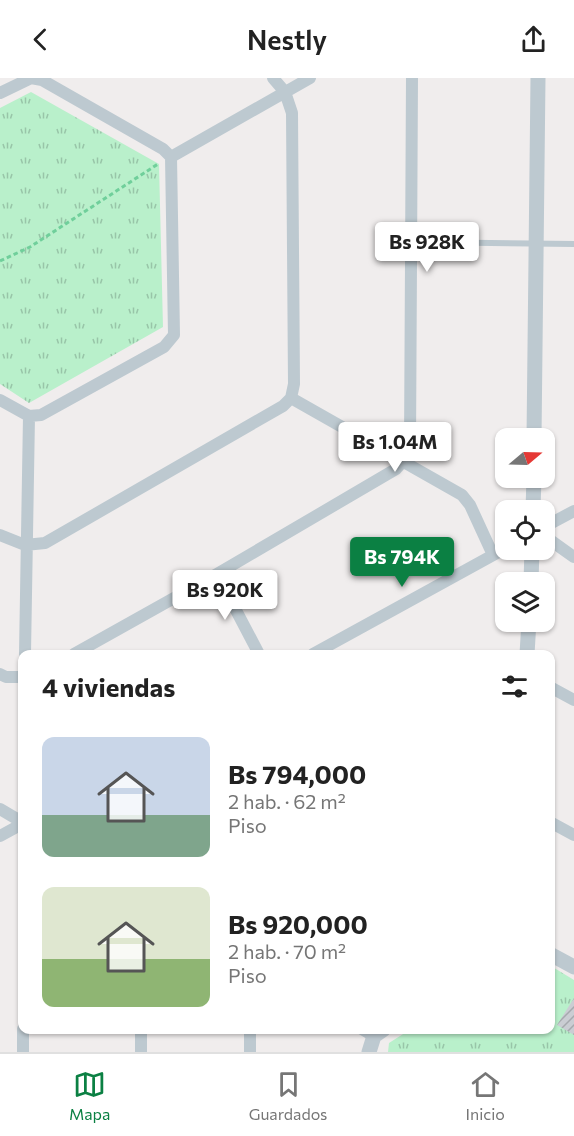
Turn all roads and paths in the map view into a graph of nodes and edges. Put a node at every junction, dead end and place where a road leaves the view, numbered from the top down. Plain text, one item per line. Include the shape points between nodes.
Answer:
1 (31, 78) edge
2 (273, 78) edge
3 (310, 78) edge
4 (412, 78) edge
5 (538, 78) edge
6 (285, 92) junction
7 (0, 93) edge
8 (171, 157) junction
9 (412, 242) junction
10 (536, 244) junction
11 (574, 244) edge
12 (0, 261) edge
13 (291, 398) junction
14 (0, 400) edge
15 (29, 416) junction
16 (534, 428) edge
17 (404, 460) junction
18 (574, 511) edge
19 (555, 522) edge
20 (0, 535) edge
21 (555, 544) edge
22 (25, 545) junction
23 (493, 555) joint
24 (574, 557) edge
25 (216, 574) junction
26 (529, 632) edge
27 (25, 650) edge
28 (81, 650) edge
29 (257, 650) edge
30 (320, 650) edge
31 (528, 650) edge
32 (0, 674) edge
33 (18, 677) edge
34 (555, 690) edge
35 (574, 700) edge
36 (0, 809) edge
37 (18, 820) edge
38 (18, 825) edge
39 (555, 825) edge
40 (574, 835) edge
41 (0, 836) edge
42 (555, 957) edge
43 (574, 967) edge
44 (23, 1034) edge
45 (141, 1034) edge
46 (250, 1034) edge
47 (372, 1034) edge
48 (23, 1052) edge
49 (141, 1052) edge
50 (250, 1052) edge
51 (369, 1052) edge

1 - 7 street
1 - 8 street via 42,80
2 - 6 street
3 - 6 street
4 - 9 street
5 - 10 street
6 - 8 street
6 - 13 street via 292,114
8 - 12 path
8 - 15 street via 174,335 164,347 41,415
9 - 10 lane
9 - 17 street via 410,446
10 - 11 lane
10 - 16 street
13 - 17 street
13 - 22 street via 45,543
14 - 15 street
15 - 22 street
17 - 23 street via 462,495
17 - 25 street via 396,469
18 - 19 street
20 - 22 street
21 - 24 street
22 - 27 street
23 - 30 street
25 - 28 street
25 - 29 street
26 - 31 street
32 - 33 street
34 - 35 street
36 - 37 street
38 - 41 street
39 - 40 street
42 - 43 street
44 - 48 street
45 - 49 street
46 - 50 street
47 - 51 street

